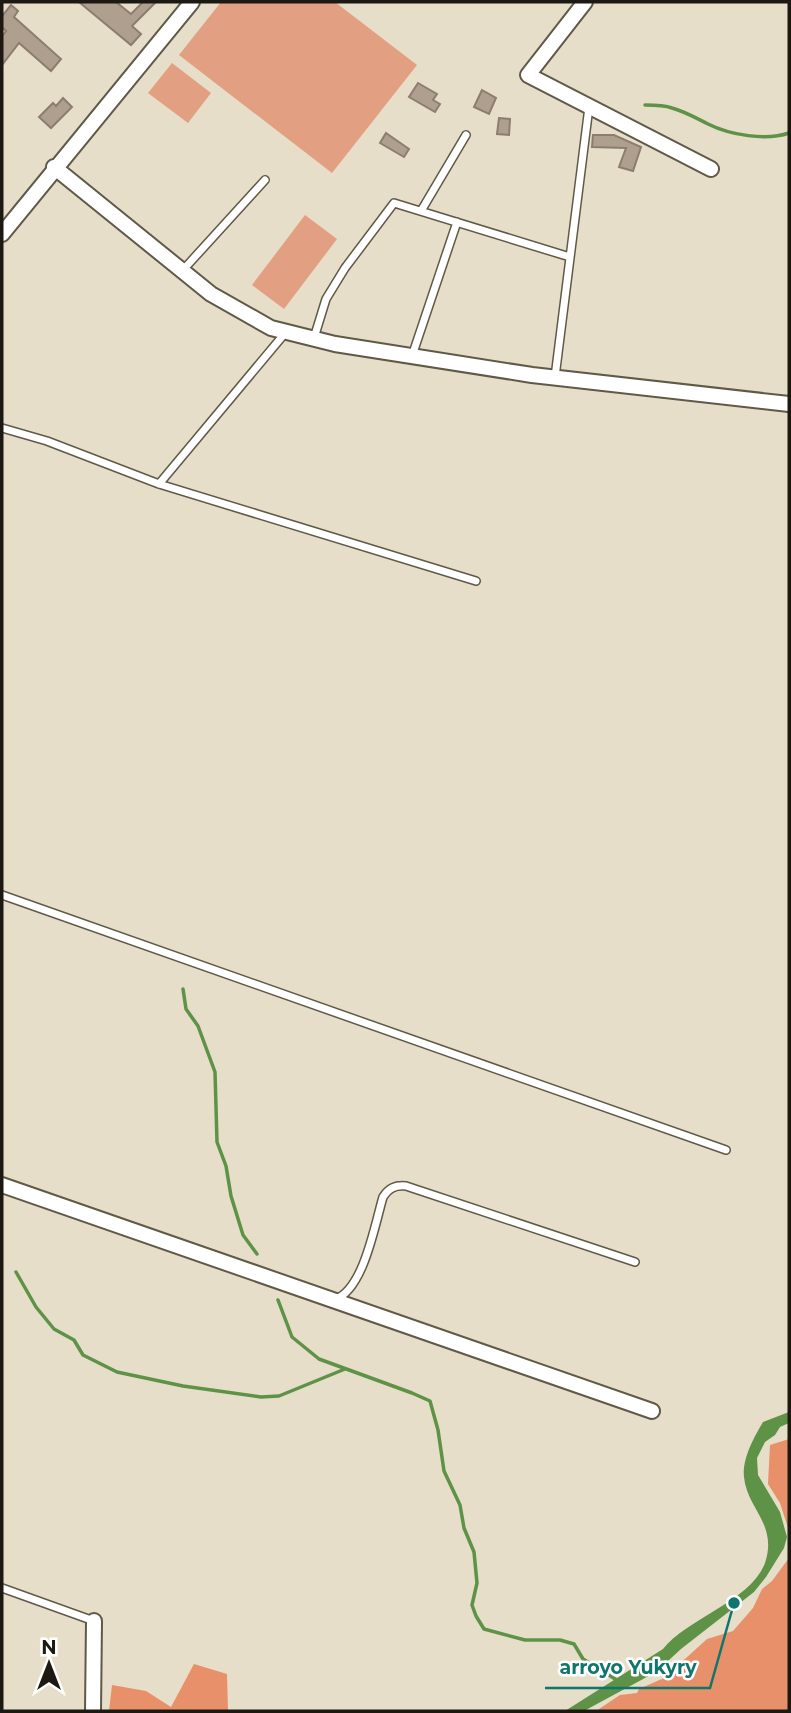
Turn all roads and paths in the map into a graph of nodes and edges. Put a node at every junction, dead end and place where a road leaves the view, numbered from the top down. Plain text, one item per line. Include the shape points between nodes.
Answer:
1 (192, 2) edge
2 (585, 2) edge
3 (589, 106) junction
4 (466, 135) dead end
5 (54, 167) junction
6 (711, 169) dead end
7 (265, 180) dead end
8 (421, 211) junction
9 (457, 222) junction
10 (2, 234) edge
11 (570, 257) junction
12 (183, 270) junction
13 (286, 331) junction
14 (314, 338) junction
15 (412, 356) junction
16 (555, 377) junction
17 (789, 404) edge
18 (2, 428) edge
19 (159, 484) junction
20 (476, 581) dead end
21 (2, 895) edge
22 (726, 1150) dead end
23 (2, 1185) edge
24 (635, 1262) dead end
25 (332, 1300) junction
26 (652, 1411) dead end
27 (2, 1588) edge
28 (94, 1621) joint
29 (93, 1711) edge

1 - 5 street
2 - 3 street via 528,75
3 - 6 street
3 - 11 lane
4 - 8 lane
5 - 10 street
5 - 12 street
7 - 12 lane
8 - 9 lane
8 - 14 lane via 394,203 326,299
9 - 11 lane
9 - 15 lane
11 - 16 lane
12 - 13 street via 211,294 271,328
13 - 14 street
13 - 19 lane
14 - 15 street
15 - 16 street
16 - 17 street
18 - 19 lane
19 - 20 lane
21 - 22 lane
23 - 25 street
24 - 25 lane via 400,1185 383,1197 353,1286
25 - 26 street
27 - 28 lane
28 - 29 street

